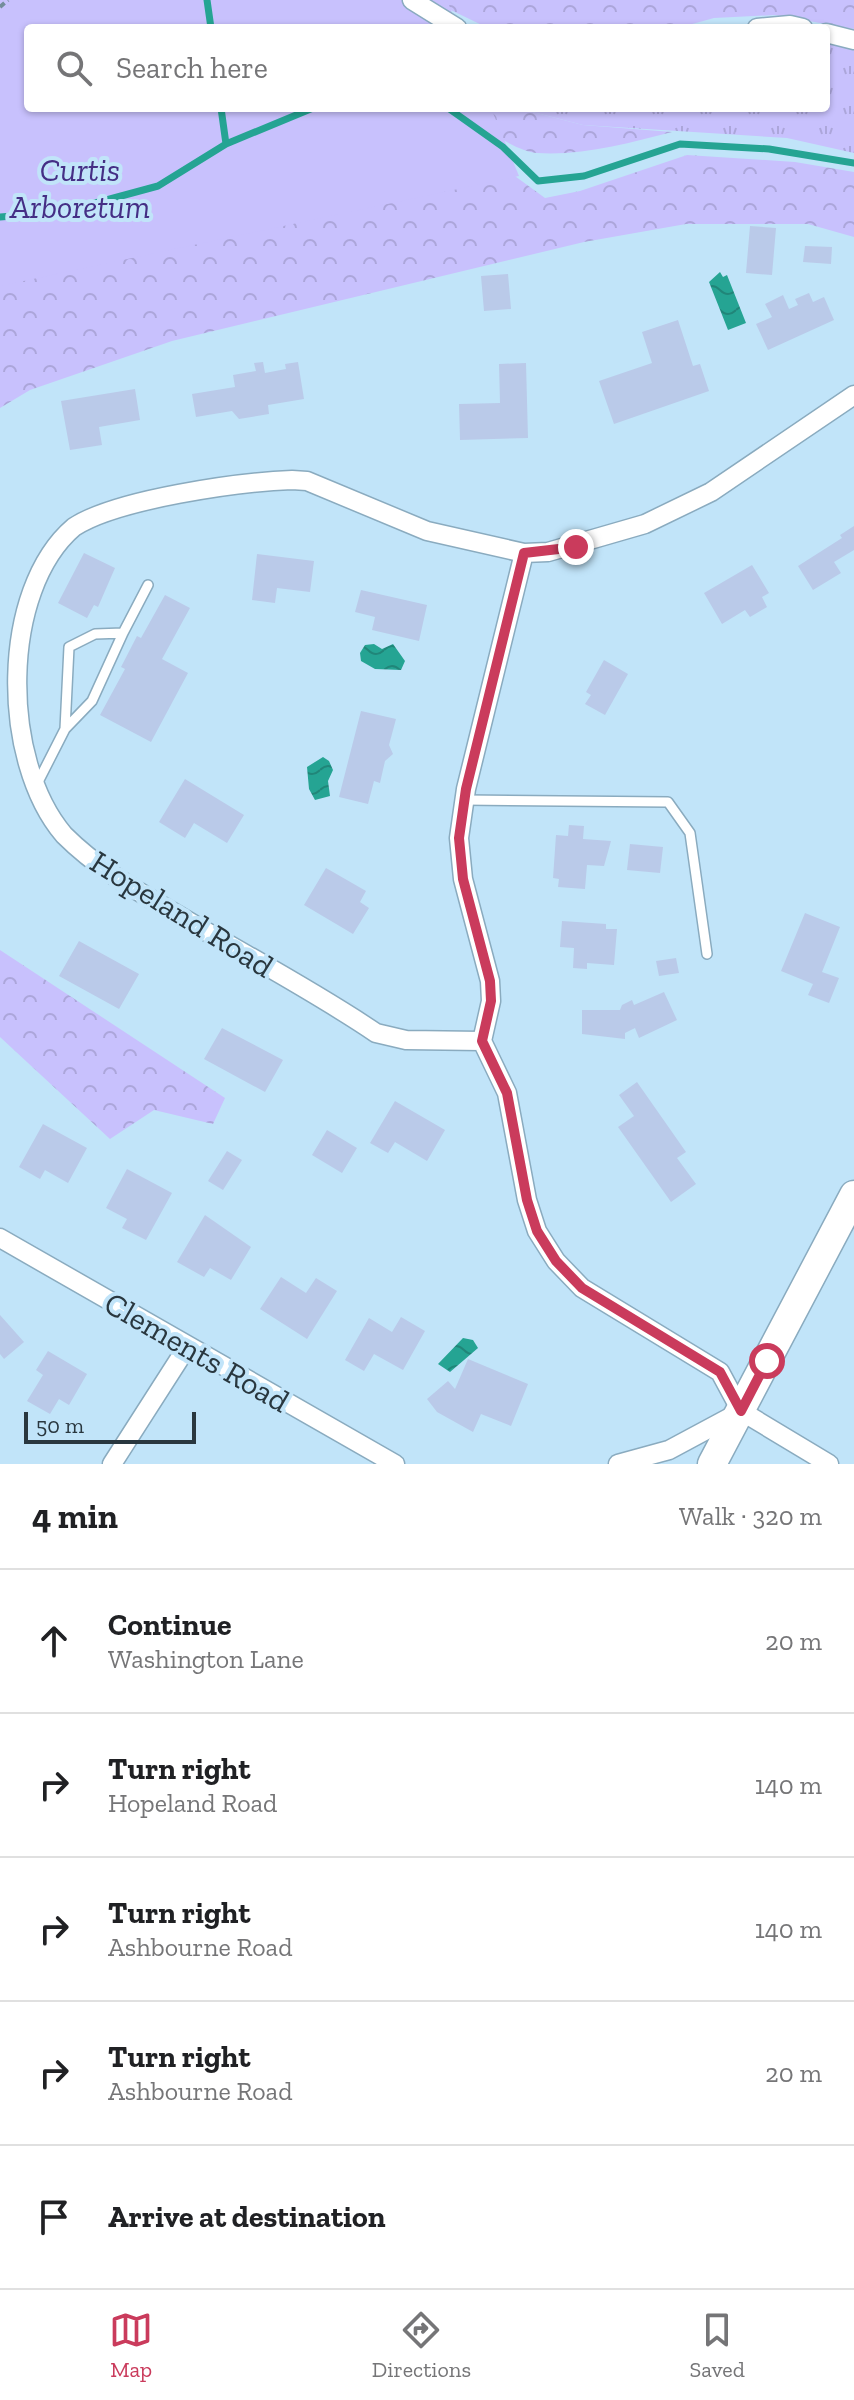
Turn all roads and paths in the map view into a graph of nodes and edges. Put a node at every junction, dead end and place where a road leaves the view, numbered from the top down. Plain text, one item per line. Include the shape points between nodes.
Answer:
1 (8, 0) edge
2 (412, 0) edge
3 (0, 7) edge
4 (451, 24) edge
5 (830, 34) edge
6 (854, 40) edge
7 (854, 395) edge
8 (524, 553) junction
9 (148, 585) dead end
10 (123, 633) junction
11 (65, 729) junction
12 (32, 794) junction
13 (464, 800) junction
14 (707, 954) dead end
15 (482, 1041) junction
16 (854, 1195) edge
17 (0, 1238) edge
18 (187, 1347) junction
19 (741, 1411) junction
20 (112, 1464) edge
21 (395, 1464) edge
22 (618, 1464) edge
23 (712, 1464) edge
24 (829, 1464) edge

1 - 3 path
2 - 4 street
5 - 6 street
7 - 8 street, Hopeland Road via 752,467 645,524 576,547
8 - 12 street, Hopeland Road via 427,531 307,481 129,504 94,516 61,536 36,563 12,619 5,697 11,744
8 - 13 street
9 - 10 lane
10 - 11 lane via 92,701
10 - 11 lane via 95,634 69,647
11 - 12 lane
12 - 15 street, Hopeland Road via 54,825 109,874 376,1033 406,1040
13 - 14 lane via 668,802 690,833
13 - 15 street via 459,838 463,879 490,981
15 - 19 street via 507,1093 537,1231 556,1261 582,1288 720,1372
16 - 19 main road
17 - 18 street, Clements Road
18 - 20 street
18 - 21 street, Clements Road
19 - 22 street via 669,1450
19 - 23 main road
19 - 24 street

